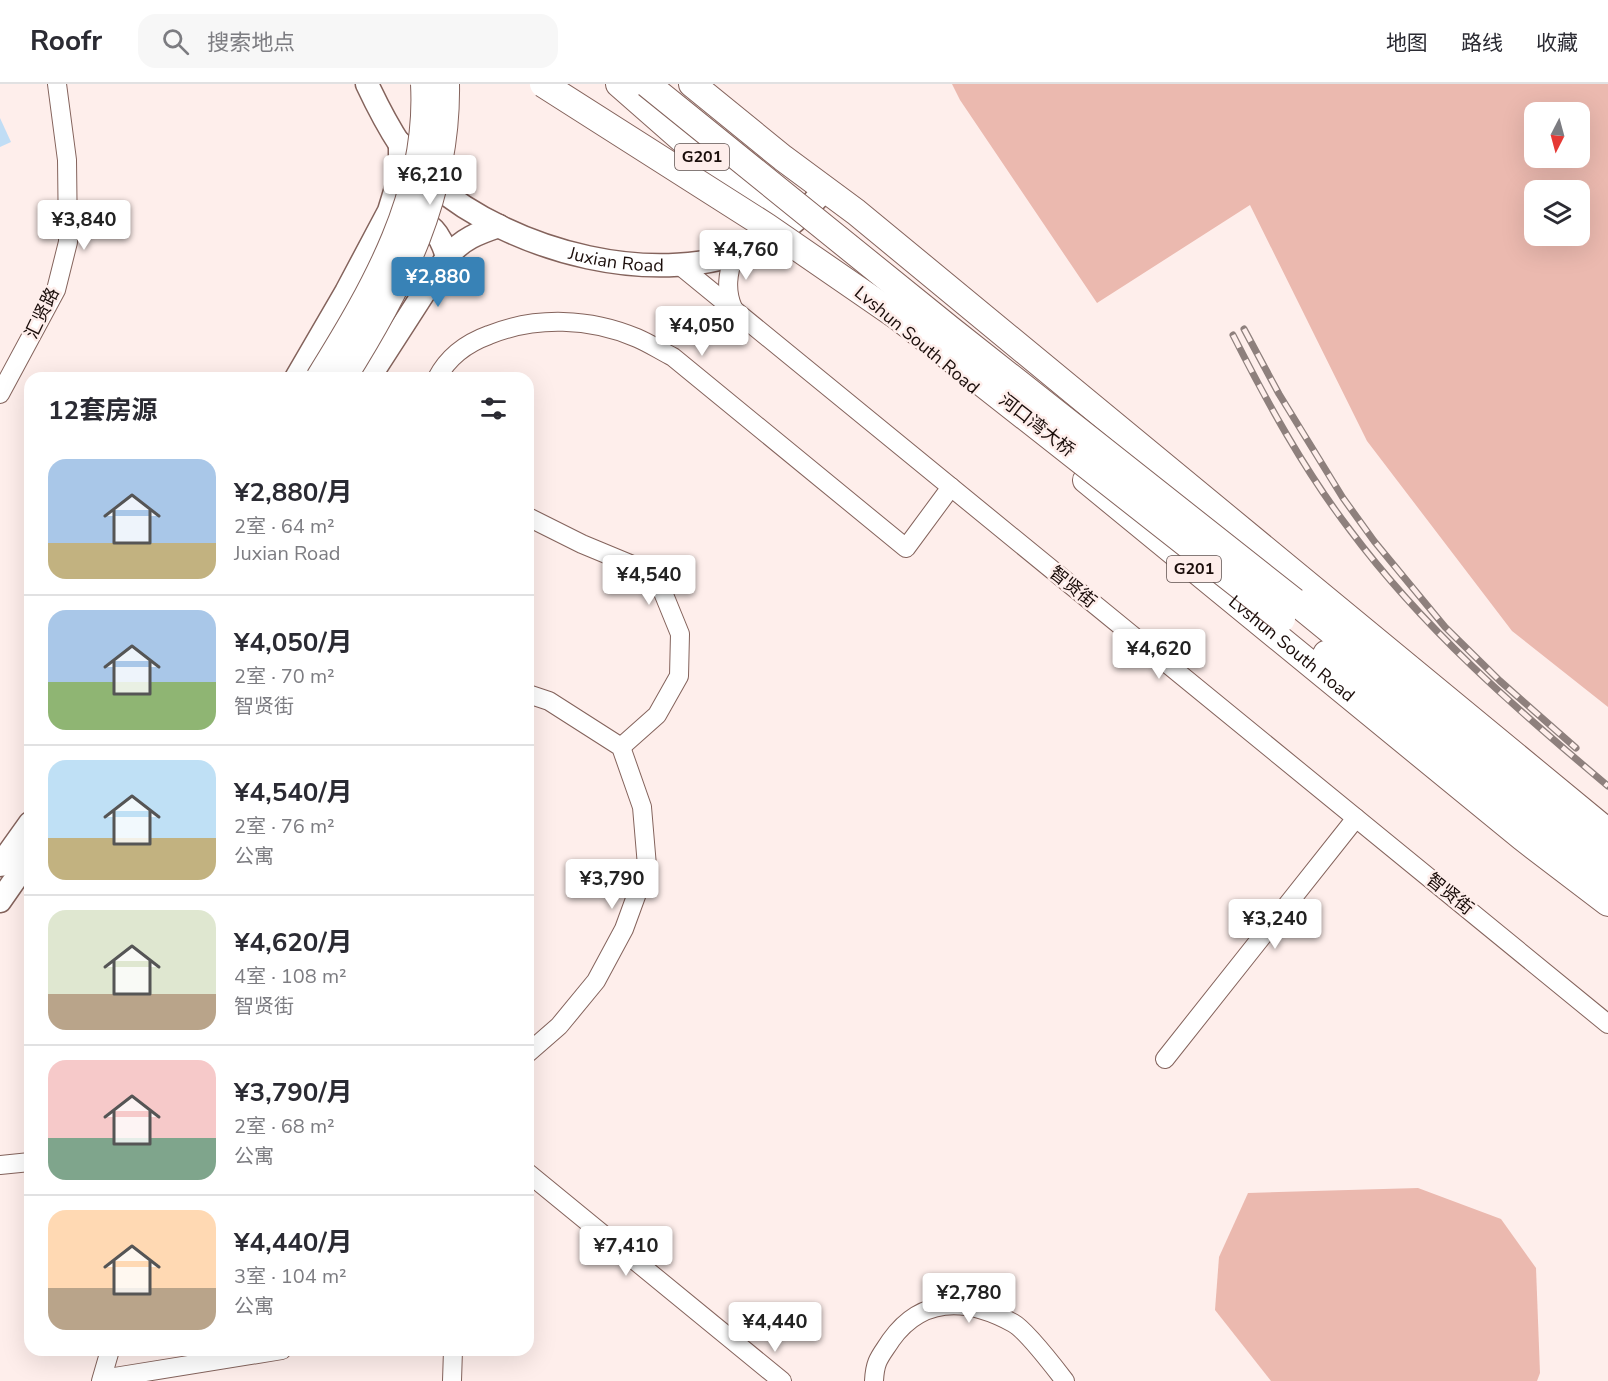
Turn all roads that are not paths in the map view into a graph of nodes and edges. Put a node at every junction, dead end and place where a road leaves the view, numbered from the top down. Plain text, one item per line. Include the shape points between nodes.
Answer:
1 (57, 84) edge
2 (367, 84) edge
3 (424, 84) edge
4 (446, 84) edge
5 (543, 84) edge
6 (619, 84) edge
7 (647, 84) edge
8 (692, 84) edge
9 (400, 143) junction
10 (825, 189) junction
11 (388, 211) junction
12 (499, 226) junction
13 (785, 230) junction
14 (734, 255) junction
15 (447, 256) junction
16 (678, 264) junction
17 (733, 309) junction
18 (299, 372) edge
19 (324, 372) edge
20 (347, 372) edge
21 (373, 372) edge
22 (442, 372) edge
23 (0, 394) edge
24 (951, 487) junction
25 (534, 520) edge
26 (1288, 610) junction
27 (534, 696) edge
28 (621, 747) junction
29 (1356, 818) junction
30 (24, 831) edge
31 (1608, 832) edge
32 (1608, 854) edge
33 (0, 865) edge
34 (24, 867) edge
35 (1608, 879) edge
36 (0, 901) edge
37 (1608, 903) edge
38 (1608, 1024) edge
39 (534, 1048) edge
40 (1165, 1059) dead end
41 (24, 1162) edge
42 (0, 1165) edge
43 (534, 1178) edge
44 (108, 1356) edge
45 (246, 1356) edge
46 (453, 1356) edge
47 (101, 1380) edge
48 (452, 1381) edge
49 (782, 1381) edge
50 (874, 1381) edge
51 (1065, 1381) edge

1 - 23 street, 汇贤路 via 68,160 68,242 56,290
2 - 9 main road, Juxian Road
3 - 19 highway, bridge via 422,143 407,206 369,295
4 - 20 highway, bridge via 441,163 426,217 402,275
5 - 26 highway, 河口湾大桥, bridge via 766,226 898,317
6 - 13 highway, G201
7 - 26 highway, 河口湾大桥, bridge
8 - 10 highway, G201
9 - 11 main road via 400,175
9 - 12 main road, Juxian Road via 430,182
10 - 13 main road, Juxian Road
10 - 31 highway, G201
11 - 15 main road via 408,213 435,229
11 - 18 main road
12 - 15 main road via 473,235
12 - 16 main road, Juxian Road via 596,260
13 - 14 main road, Juxian Road
13 - 37 highway, Lvshun South Road / G201 via 1523,838
14 - 16 main road, Juxian Road
14 - 17 street via 728,289
15 - 21 main road
16 - 17 street, 智贤街
17 - 24 street, 智贤街
22 - 24 street via 455,354 475,340 505,328 535,322 602,327 636,338 673,357 906,548
24 - 29 street, 智贤街
25 - 28 street via 635,566 660,585 680,634 679,676 657,715
26 - 32 highway
26 - 35 highway
27 - 28 street via 549,701
28 - 39 street via 642,807 647,866 624,929 596,981 559,1026
29 - 38 street, 智贤街
29 - 40 street
30 - 33 main road
34 - 36 main road
41 - 42 street
43 - 49 street
44 - 47 street
45 - 47 street
46 - 48 street
50 - 51 street via 875,1364 899,1329 932,1307 972,1306 1015,1324

